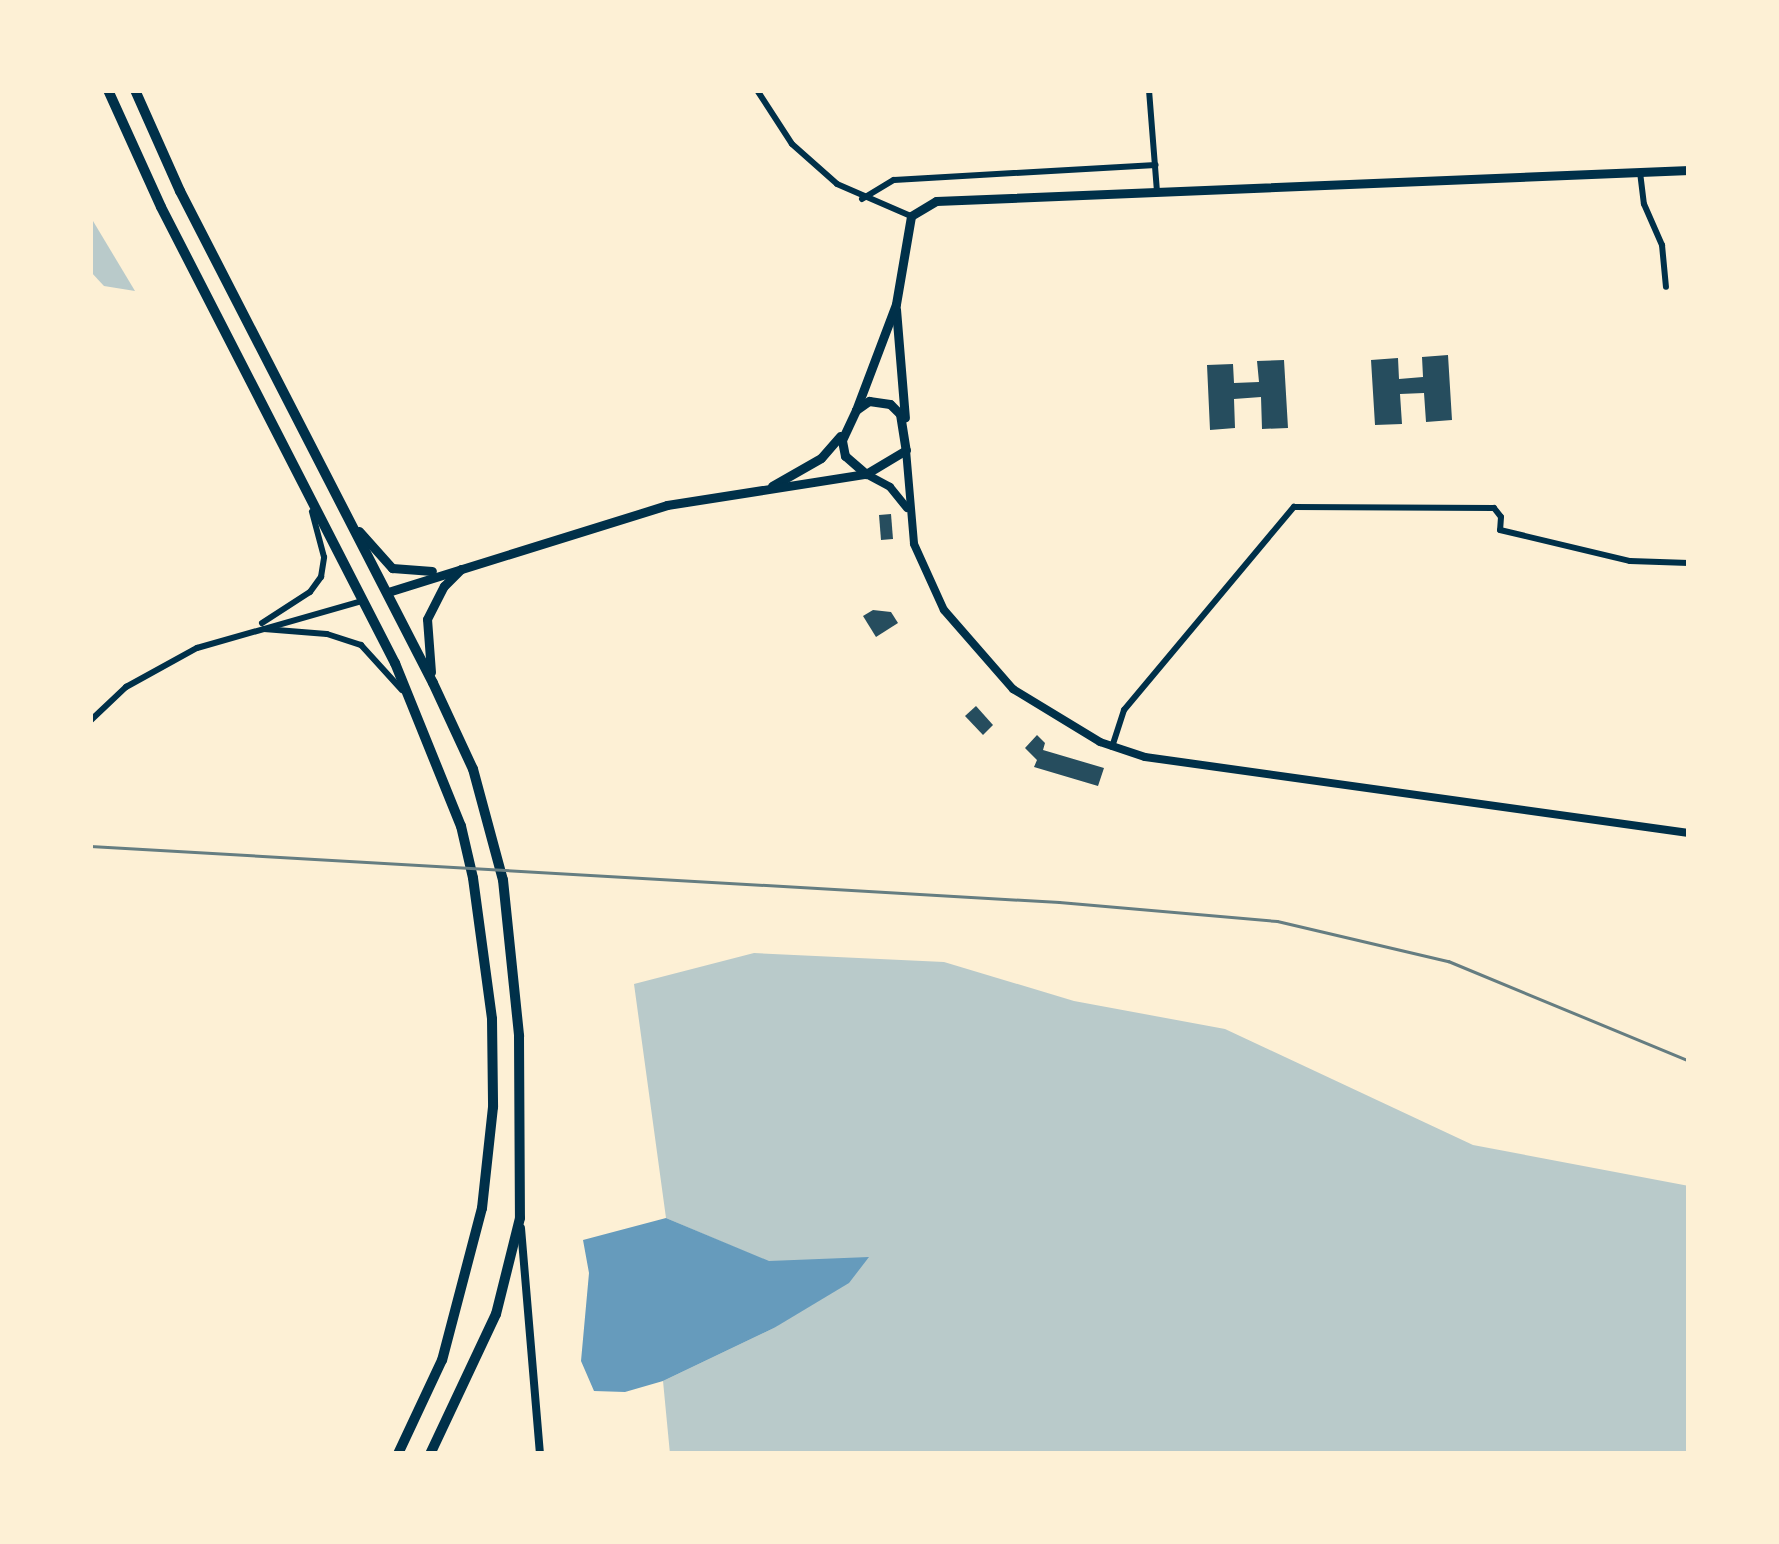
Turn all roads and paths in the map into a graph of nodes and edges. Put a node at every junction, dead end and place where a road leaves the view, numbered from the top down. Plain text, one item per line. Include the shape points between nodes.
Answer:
1 (108, 90) edge
2 (135, 90) edge
3 (757, 90) edge
4 (1149, 90) edge
5 (1156, 165) junction
6 (1689, 170) edge
7 (1640, 172) junction
8 (1157, 191) junction
9 (862, 199) junction
10 (910, 216) junction
11 (1666, 287) dead end
12 (896, 304) junction
13 (856, 410) junction
14 (905, 423) junction
15 (844, 430) junction
16 (906, 450) junction
17 (866, 474) junction
18 (767, 489) junction
19 (308, 494) junction
20 (911, 514) junction
21 (352, 523) junction
22 (467, 563) junction
23 (1689, 563) edge
24 (388, 592) junction
25 (364, 600) junction
26 (254, 628) junction
27 (434, 683) junction
28 (410, 701) junction
29 (90, 721) edge
30 (1112, 747) junction
31 (1689, 833) edge
32 (520, 1218) junction
33 (398, 1454) edge
34 (430, 1454) edge
35 (540, 1454) edge

1 - 19 highway
2 - 21 highway
3 - 9 street via 792,144
4 - 5 street
5 - 8 street
5 - 9 street via 894,180
6 - 7 main road
7 - 8 main road
7 - 11 street
8 - 10 main road via 955,198
9 - 10 street
10 - 12 main road
12 - 13 main road
12 - 14 main road
13 - 14 main road via 885,402
13 - 15 main road
14 - 16 main road
15 - 17 main road via 845,456
15 - 18 main road via 821,458
16 - 17 main road
16 - 20 street
17 - 18 main road
17 - 20 street via 890,487
18 - 22 main road via 667,505
19 - 25 highway
19 - 26 street via 324,569 310,592
20 - 30 street via 933,593 974,651 1035,705
21 - 22 main road via 392,568 424,573
21 - 24 highway
22 - 24 main road
22 - 27 main road via 427,619
23 - 30 street via 1613,558 1500,530 1494,508 1294,507 1124,710
24 - 25 highway
24 - 27 highway
25 - 26 street
25 - 28 highway
26 - 28 street via 361,645
26 - 29 street via 160,667
27 - 32 highway via 473,769 503,880 519,1036
28 - 33 highway via 473,878 492,1019 493,1107 464,1281 442,1360
30 - 31 street
32 - 34 highway via 496,1314
32 - 35 street

